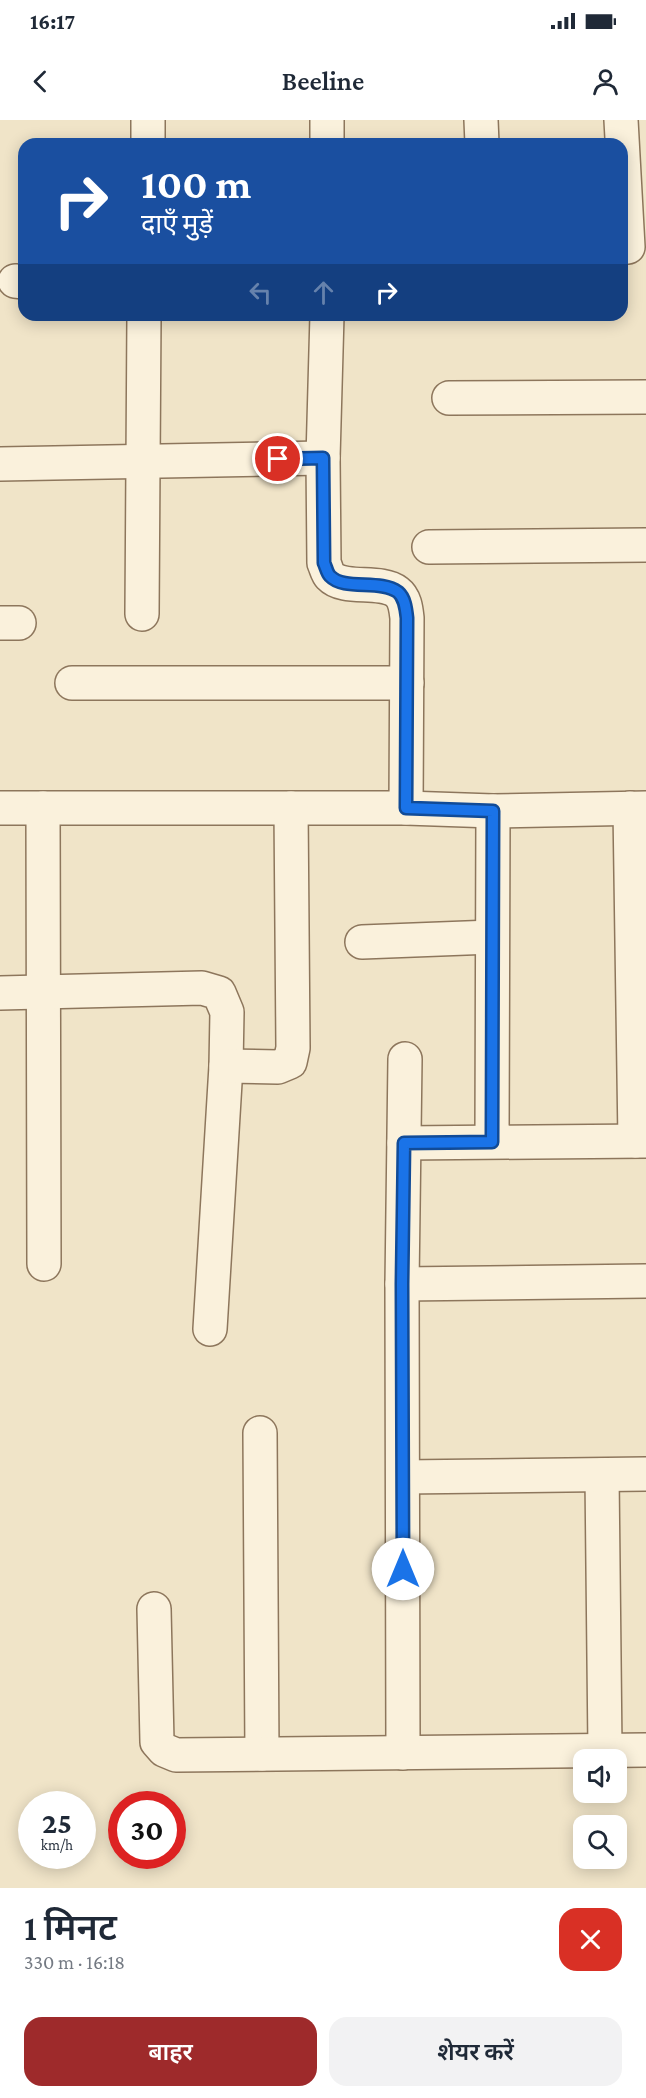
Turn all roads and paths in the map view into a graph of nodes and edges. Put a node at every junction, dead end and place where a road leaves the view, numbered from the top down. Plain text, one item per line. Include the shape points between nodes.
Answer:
1 (148, 120) edge
2 (327, 120) edge
3 (481, 120) edge
4 (621, 120) edge
5 (148, 138) edge
6 (327, 138) edge
7 (482, 138) edge
8 (623, 138) edge
9 (628, 201) edge
10 (632, 247) edge
11 (144, 321) edge
12 (327, 321) edge
13 (449, 398) dead end
14 (646, 398) edge
15 (323, 458) junction
16 (142, 463) junction
17 (0, 465) edge
18 (646, 545) edge
19 (429, 547) dead end
20 (142, 614) dead end
21 (72, 683) dead end
22 (407, 683) junction
23 (43, 807) junction
24 (0, 808) edge
25 (291, 808) junction
26 (406, 808) junction
27 (638, 808) edge
28 (493, 811) junction
29 (492, 937) junction
30 (362, 942) dead end
31 (0, 993) edge
32 (45, 993) junction
33 (405, 1059) dead end
34 (226, 1066) junction
35 (641, 1141) edge
36 (492, 1142) junction
37 (404, 1143) junction
38 (44, 1264) dead end
39 (646, 1281) edge
40 (402, 1284) junction
41 (210, 1329) dead end
42 (260, 1433) dead end
43 (646, 1474) edge
44 (602, 1476) junction
45 (403, 1477) junction
46 (154, 1609) dead end
47 (604, 1749) edge
48 (573, 1750) edge
49 (627, 1750) edge
50 (646, 1750) edge
51 (404, 1753) junction
52 (262, 1754) junction

1 - 5 street
2 - 6 street
3 - 7 street
4 - 8 street
9 - 10 street
11 - 16 street
12 - 15 street
13 - 14 street
15 - 16 street
15 - 22 street via 324,563 328,575 338,581 390,589 405,602
16 - 17 street
16 - 20 street
18 - 19 street
21 - 22 street
22 - 26 street
23 - 24 street
23 - 25 street
23 - 32 street
25 - 26 street
25 - 34 street via 290,1062 278,1067
26 - 28 street
27 - 28 street
27 - 35 street
28 - 29 street
29 - 30 street
29 - 36 street
31 - 32 street
32 - 34 street via 202,988 219,993 227,1012
32 - 38 street
33 - 37 street
34 - 41 street
35 - 36 street
36 - 37 street
37 - 40 street
39 - 40 street
40 - 45 street
42 - 52 street
43 - 44 street
44 - 45 street
44 - 47 street
45 - 51 street
46 - 52 street via 158,1742 176,1755
48 - 51 street
49 - 50 street
51 - 52 street

